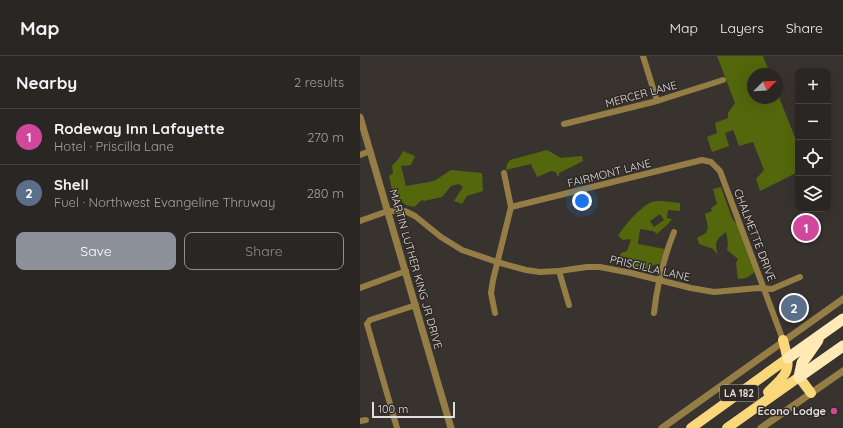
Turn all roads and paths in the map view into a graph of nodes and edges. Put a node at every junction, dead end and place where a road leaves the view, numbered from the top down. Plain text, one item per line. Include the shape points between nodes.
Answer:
1 (643, 56) edge
2 (722, 80) dead end
3 (657, 101) junction
4 (360, 117) edge
5 (564, 124) dead end
6 (370, 151) junction
7 (360, 155) edge
8 (711, 162) joint
9 (504, 173) dead end
10 (511, 207) junction
11 (388, 211) junction
12 (360, 221) edge
13 (674, 232) dead end
14 (497, 262) junction
15 (406, 271) junction
16 (560, 271) junction
17 (800, 278) dead end
18 (660, 280) junction
19 (360, 288) edge
20 (764, 289) junction
21 (843, 299) edge
22 (416, 305) junction
23 (569, 305) dead end
24 (495, 313) dead end
25 (654, 313) dead end
26 (843, 319) edge
27 (828, 329) junction
28 (784, 340) junction
29 (843, 346) edge
30 (788, 358) junction
31 (843, 371) edge
32 (799, 377) junction
33 (811, 393) junction
34 (752, 410) junction
35 (397, 428) edge
36 (451, 428) edge
37 (662, 428) edge
38 (691, 428) edge
39 (727, 428) edge
40 (761, 428) edge

1 - 3 street
2 - 3 street, MERCER LANE
3 - 5 street, MERCER LANE
4 - 6 street, MARTIN LUTHER KING JR DRIVE
6 - 7 street
6 - 11 street, MARTIN LUTHER KING JR DRIVE
8 - 10 street, FAIRMONT LANE via 702,160
8 - 20 street, CHALMETTE DRIVE via 720,171
9 - 10 street
10 - 14 street
11 - 12 street
11 - 14 street, PRISCILLA LANE via 401,210 411,214 456,246
11 - 15 street, MARTIN LUTHER KING JR DRIVE
13 - 18 street
14 - 16 street, PRISCILLA LANE via 533,271
14 - 24 street via 491,293
15 - 19 street
15 - 22 street, MARTIN LUTHER KING JR DRIVE
16 - 18 street, PRISCILLA LANE via 600,267
16 - 23 street
17 - 20 street, PRISCILLA LANE via 773,289
18 - 20 street, PRISCILLA LANE via 714,292
18 - 25 street
20 - 28 street, CHALMETTE DRIVE
21 - 28 street
22 - 35 street via 369,321 367,326
22 - 36 street, MARTIN LUTHER KING JR DRIVE
26 - 27 highway, LA 182
27 - 30 highway, LA 182
27 - 32 highway via 805,358
28 - 30 highway
28 - 37 street
29 - 32 highway, LA 182
30 - 34 highway via 788,368 783,378
30 - 38 highway, LA 182
31 - 33 street
32 - 33 highway
32 - 34 highway, LA 182
33 - 40 street
34 - 39 highway, LA 182

